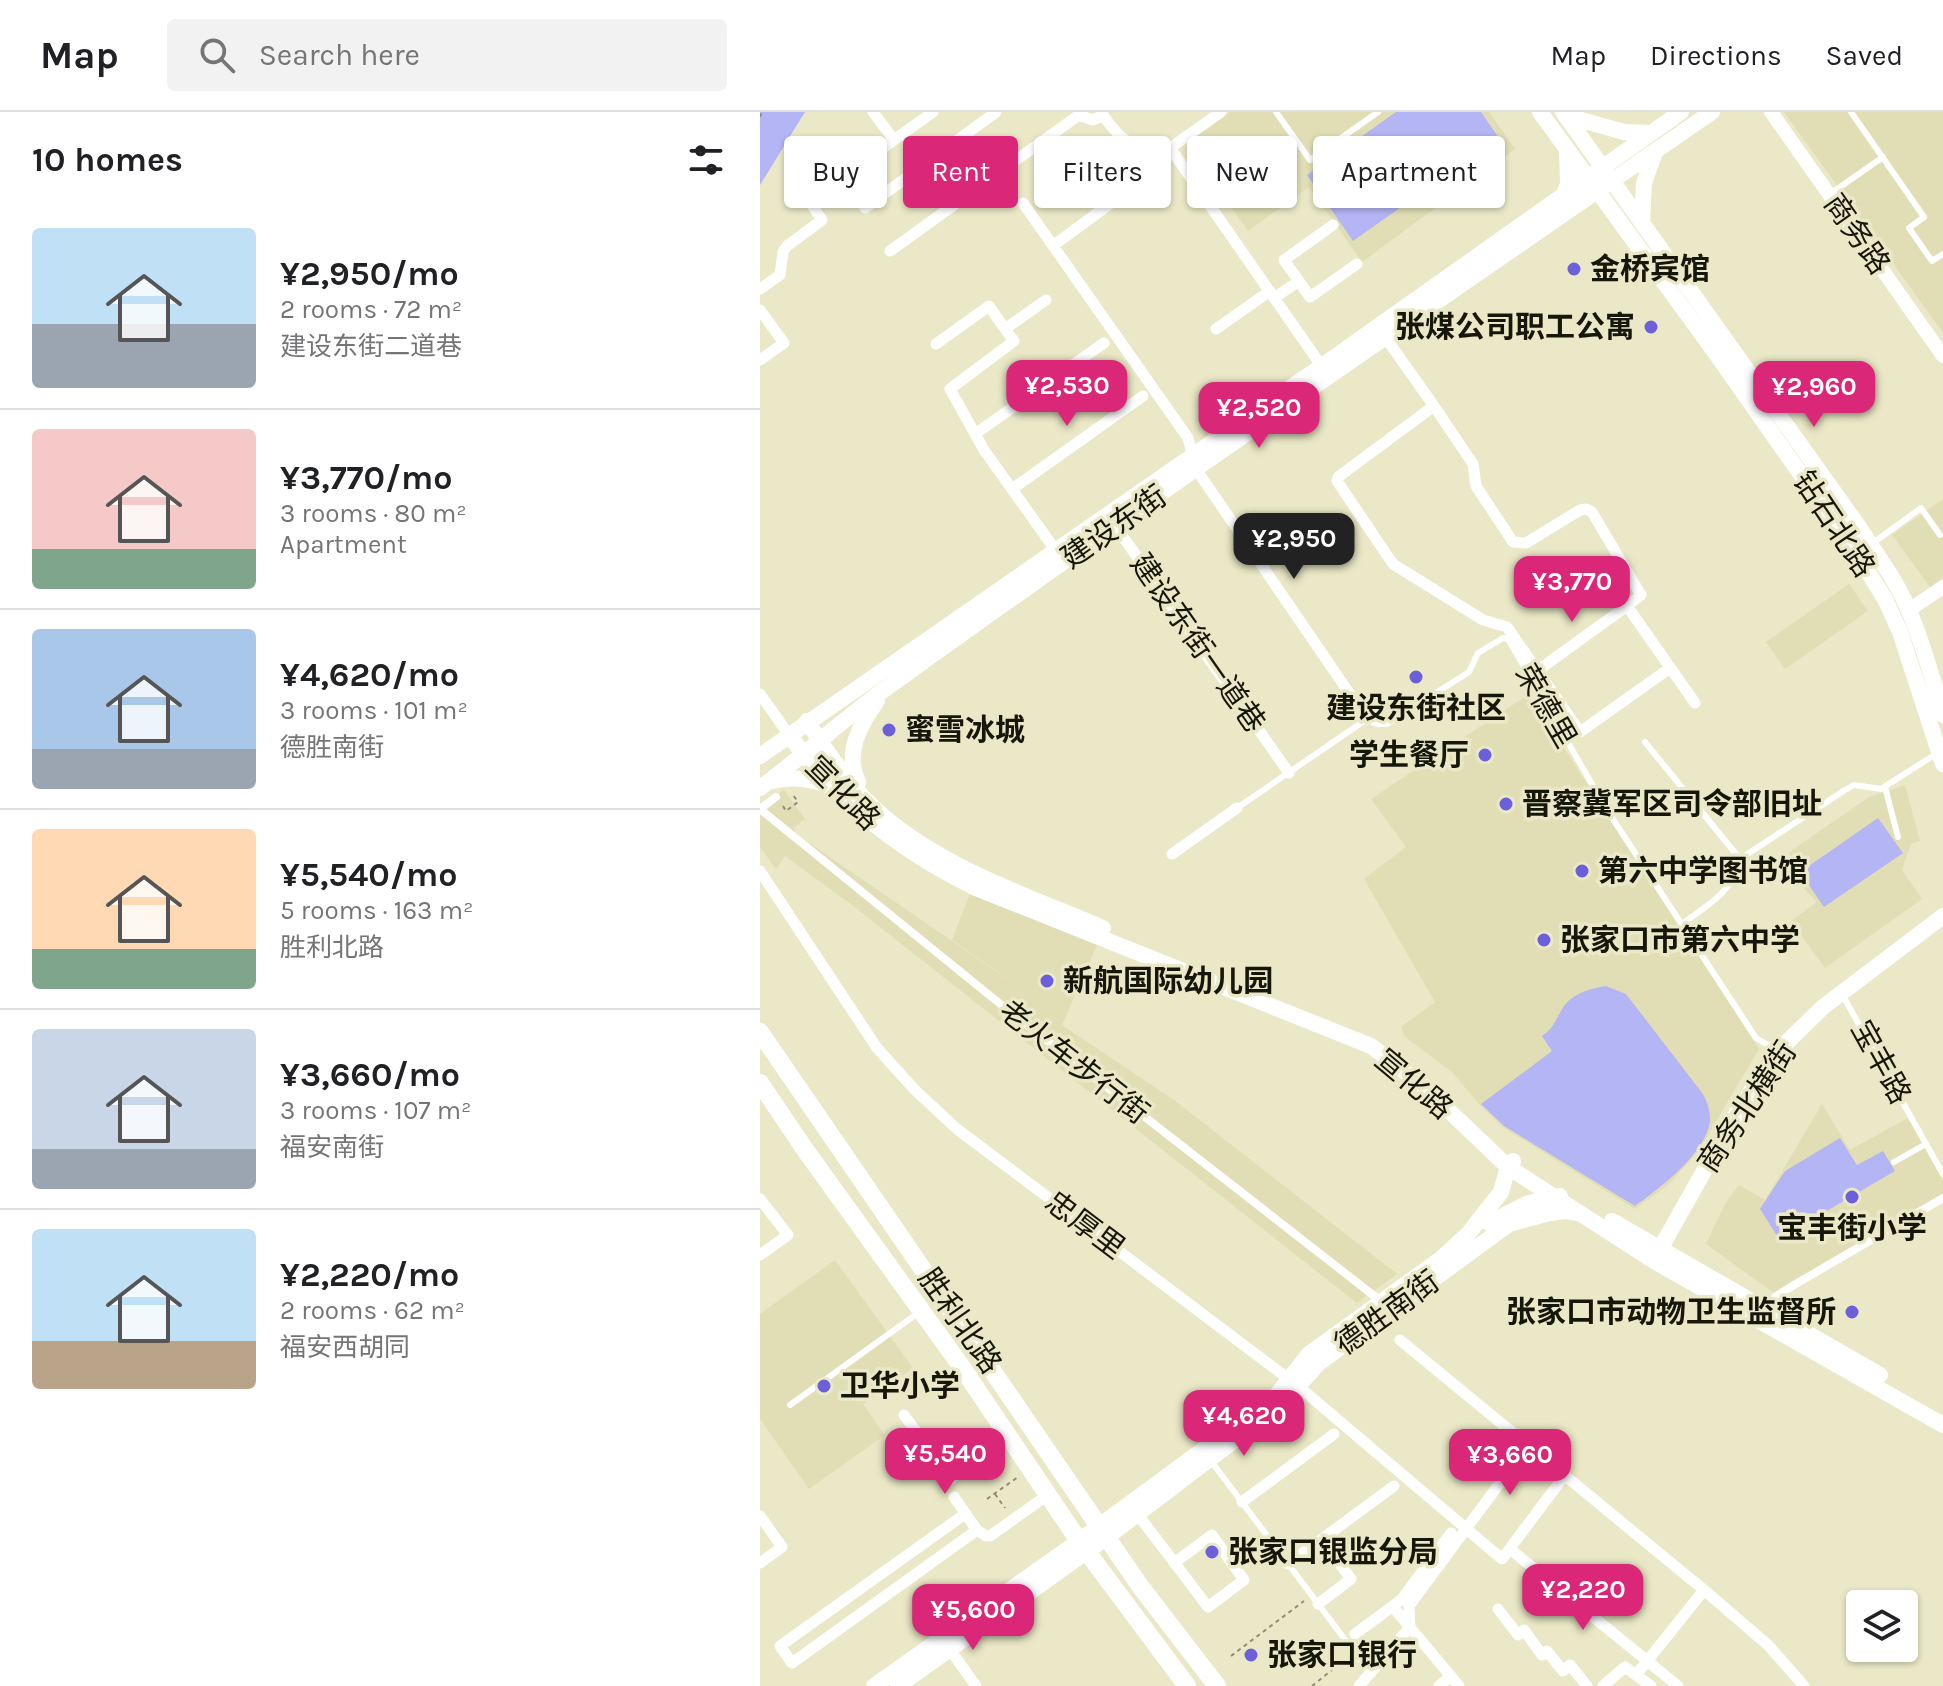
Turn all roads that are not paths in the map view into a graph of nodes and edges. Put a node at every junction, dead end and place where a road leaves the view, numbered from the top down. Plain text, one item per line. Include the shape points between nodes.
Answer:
1 (873, 112) edge
2 (933, 112) edge
3 (996, 112) edge
4 (1221, 112) edge
5 (1378, 112) edge
6 (1540, 112) edge
7 (1681, 112) edge
8 (1712, 112) edge
9 (1771, 112) edge
10 (1851, 112) edge
11 (1102, 113) edge
12 (1280, 113) edge
13 (1565, 114) edge
14 (1651, 133) junction
15 (1117, 136) edge
16 (894, 140) junction
17 (1171, 145) edge
18 (1567, 149) junction
19 (1655, 152) junction
20 (1171, 155) edge
21 (1883, 157) junction
22 (1600, 179) junction
23 (887, 192) edge
24 (1829, 194) junction
25 (1568, 202) junction
26 (1023, 203) dead end
27 (1104, 208) edge
28 (1619, 219) junction
29 (1642, 223) junction
30 (1333, 225) dead end
31 (1054, 245) junction
32 (890, 251) dead end
33 (1943, 254) edge
34 (1357, 264) dead end
35 (1299, 281) junction
36 (760, 289) edge
37 (1272, 295) junction
38 (1046, 300) dead end
39 (760, 310) edge
40 (1005, 329) junction
41 (1216, 329) dead end
42 (1382, 332) junction
43 (1104, 343) dead end
44 (936, 344) dead end
45 (1943, 356) edge
46 (760, 360) edge
47 (1326, 371) junction
48 (1143, 396) dead end
49 (1434, 406) junction
50 (975, 434) junction
51 (1194, 462) junction
52 (1012, 489) junction
53 (1111, 520) junction
54 (1940, 535) dead end
55 (1871, 545) junction
56 (1059, 556) junction
57 (1943, 587) edge
58 (1627, 606) junction
59 (1909, 610) junction
60 (1670, 668) junction
61 (1537, 671) junction
62 (884, 689) junction
63 (760, 694) edge
64 (1695, 703) dead end
65 (1943, 715) edge
66 (1367, 719) junction
67 (807, 721) junction
68 (789, 735) junction
69 (820, 741) junction
70 (1645, 742) dead end
71 (760, 756) edge
72 (804, 756) junction
73 (1941, 758) edge
74 (1289, 773) junction
75 (762, 786) edge
76 (1885, 787) junction
77 (836, 789) junction
78 (776, 797) road end
79 (866, 798) junction
80 (1237, 808) joint
81 (760, 809) edge
82 (1898, 837) dead end
83 (1172, 854) dead end
84 (1740, 859) junction
85 (760, 871) edge
86 (1943, 916) edge
87 (1682, 924) junction
88 (1842, 993) junction
89 (760, 1032) edge
90 (1778, 1051) junction
91 (762, 1090) edge
92 (1926, 1144) junction
93 (1894, 1162) dead end
94 (1510, 1164) junction
95 (1943, 1174) edge
96 (1555, 1196) junction
97 (1574, 1197) junction
98 (1943, 1198) edge
99 (760, 1199) edge
100 (1588, 1218) junction
101 (760, 1255) edge
102 (1656, 1256) junction
103 (1442, 1258) junction
104 (1386, 1305) junction
105 (921, 1311) junction
106 (1764, 1317) junction
107 (1400, 1340) dead end
108 (1293, 1383) junction
109 (790, 1405) dead end
110 (1943, 1413) edge
111 (904, 1415) dead end
112 (1943, 1425) edge
113 (1334, 1434) dead end
114 (1009, 1437) junction
115 (1528, 1445) junction
116 (1206, 1453) junction
117 (1565, 1475) junction
118 (1394, 1486) dead end
119 (1049, 1494) junction
120 (954, 1497) dead end
121 (1242, 1502) junction
122 (1133, 1508) junction
123 (965, 1514) junction
124 (760, 1516) edge
125 (1465, 1528) junction
126 (977, 1530) junction
127 (1103, 1531) junction
128 (1451, 1533) dead end
129 (1322, 1539) junction
130 (1083, 1546) junction
131 (1510, 1549) junction
132 (760, 1563) edge
133 (1174, 1563) junction
134 (1288, 1564) junction
135 (1704, 1590) junction
136 (1314, 1599) junction
137 (1393, 1607) junction
138 (1498, 1609) dead end
139 (1410, 1627) junction
140 (1355, 1634) dead end
141 (946, 1644) junction
142 (1647, 1663) junction
143 (1370, 1674) junction
144 (1636, 1675) junction
145 (1455, 1681) edge
146 (874, 1686) edge
147 (898, 1686) edge
148 (976, 1686) edge
149 (1187, 1686) edge
150 (1217, 1686) edge
151 (1359, 1686) edge
152 (1439, 1686) edge
153 (1587, 1686) edge
154 (1603, 1686) edge
155 (1651, 1686) edge
156 (1678, 1686) edge
157 (1804, 1686) edge

1 - 16 street
2 - 16 street
3 - 23 street
4 - 17 street
5 - 12 lane via 1310,160
6 - 18 main road, 钻石北路
7 - 14 main road, 建设东街
8 - 19 main road, 建设东街
9 - 24 street, 商务路
10 - 21 lane
11 - 15 street
11 - 32 street via 1093,120 1079,115
13 - 14 main road via 1624,132
13 - 22 main road, 钻石北路
14 - 22 main road, 建设东街
16 - 36 street via 809,201 822,220 787,246 780,275
18 - 22 main road, 钻石北路
18 - 25 main road
19 - 22 main road, 建设东街
19 - 29 main road via 1644,183
20 - 37 street
21 - 24 lane
21 - 33 lane via 1924,217 1909,228 1932,261
22 - 25 main road, 建设东街
22 - 28 main road, 钻石北路
22 - 29 main road, 钻石北路
24 - 45 street, 商务路
25 - 28 main road
25 - 42 main road, 建设东街
26 - 31 street
27 - 31 street
28 - 73 main road, 钻石北路 via 1885,599
29 - 55 main road, 钻石北路
30 - 35 street via 1284,260
31 - 51 street via 1188,438
34 - 35 street via 1310,297
35 - 37 street
37 - 41 street
37 - 47 street
38 - 40 street
39 - 46 street via 784,343
40 - 44 street via 989,306
40 - 50 street via 1014,341 950,389
42 - 47 main road, 建设东街
42 - 49 street
43 - 50 street
47 - 51 main road, 建设东街
48 - 52 street
49 - 58 street via 1473,464 1476,486 1513,542 1526,543 1580,510 1592,512 1641,595
49 - 61 street via 1338,477 1339,486 1393,564 1483,620 1507,627
50 - 52 street
51 - 53 main road, 建设东街
51 - 66 street
52 - 56 street
53 - 56 main road, 建设东街
53 - 74 street, 建设东街一道巷
54 - 55 lane via 1921,508
55 - 59 main road, 钻石北路
56 - 62 main road, 建设东街
56 - 67 main road, 建设东街
57 - 59 street
58 - 60 street
58 - 61 street
59 - 65 main road, 钻石北路
60 - 61 street via 1580,732
60 - 64 street
62 - 69 main road, 建设东街
62 - 79 main road via 852,754 855,778
63 - 68 street
66 - 74 lane
66 - 87 lane, 荣德里 via 1387,724 1469,672 1478,653 1508,639 1607,810
67 - 68 main road, 建设东街
67 - 69 main road, 宣化路
68 - 71 main road, 建设东街
68 - 72 main road, 宣化路
69 - 72 main road, 建设东街
69 - 79 main road, 宣化路
70 - 84 lane
72 - 75 main road, 建设东街
72 - 77 main road, 宣化路
73 - 76 lane
74 - 80 lane
75 - 77 main road via 799,778
76 - 82 lane
76 - 84 lane via 1854,785
77 - 94 main road, 宣化路 via 893,841 976,888 1371,1046
78 - 81 street
79 - 94 main road, 宣化路 via 884,817 970,872 1376,1039 1429,1078
80 - 83 street
81 - 104 street, 老火车步行街
84 - 87 lane via 1725,891
85 - 108 street, 忠厚里 via 877,1048 915,1090 957,1129
86 - 88 main road, 商务北横街
87 - 90 lane, 荣德里 via 1756,1038
88 - 90 main road, 商务北横街
88 - 92 lane, 宝丰路
89 - 127 highway, 胜利北路
90 - 102 main road, 商务北横街
91 - 105 highway, 胜利北路
92 - 93 lane
92 - 95 lane, 宝丰路
94 - 96 main road, 宣化路
94 - 97 main road, 宣化路
94 - 103 main road, 德胜南街 via 1488,1211
96 - 97 main road, 德胜南街
96 - 100 main road, 宣化路
96 - 103 main road, 德胜南街 via 1508,1213
97 - 102 main road, 宣化路
98 - 106 street via 1775,1297
99 - 101 street via 788,1235
100 - 102 main road, 宣化路
100 - 104 main road, 德胜南街 via 1566,1211 1509,1224
102 - 106 main road, 宣化路
103 - 104 main road, 德胜南街
104 - 108 main road, 德胜南街
105 - 109 lane
105 - 114 highway, 胜利北路
106 - 110 main road, 宣化路
106 - 112 main road, 宣化路
107 - 115 street
108 - 116 main road, 德胜南街 via 1282,1404
108 - 125 street, 忠厚里
111 - 114 street via 951,1479
113 - 121 street
114 - 119 highway, 胜利北路
115 - 117 street
115 - 125 street
116 - 121 lane
116 - 122 main road, 德胜南街
117 - 131 street
117 - 135 street
118 - 129 street
119 - 126 street via 990,1536
119 - 130 highway, 胜利北路
120 - 123 street
121 - 134 lane
122 - 127 main road, 德胜南街
122 - 133 street
123 - 126 street
123 - 126 street via 780,1646 792,1663
124 - 132 street via 782,1547
125 - 131 street, 忠厚里 via 1502,1559
125 - 139 street via 1409,1606
127 - 130 main road, 德胜南街
127 - 150 highway, 胜利北路
128 - 137 street
129 - 134 street
129 - 136 street via 1351,1579
130 - 141 main road, 德胜南街
130 - 149 highway, 胜利北路
131 - 142 street
133 - 133 street via 1208,1607 1244,1580 1212,1535
134 - 136 lane
135 - 142 street
135 - 157 street via 1768,1645
136 - 143 lane
137 - 139 street
137 - 140 street
138 - 153 street via 1518,1635 1524,1630 1542,1655 1547,1651 1563,1671 1570,1665
139 - 143 street
139 - 145 street
141 - 146 main road, 德胜南街
141 - 147 main road, 德胜南街
141 - 148 street
142 - 144 street
142 - 156 street
143 - 151 street
144 - 154 street via 1625,1667
144 - 155 street
145 - 152 street

